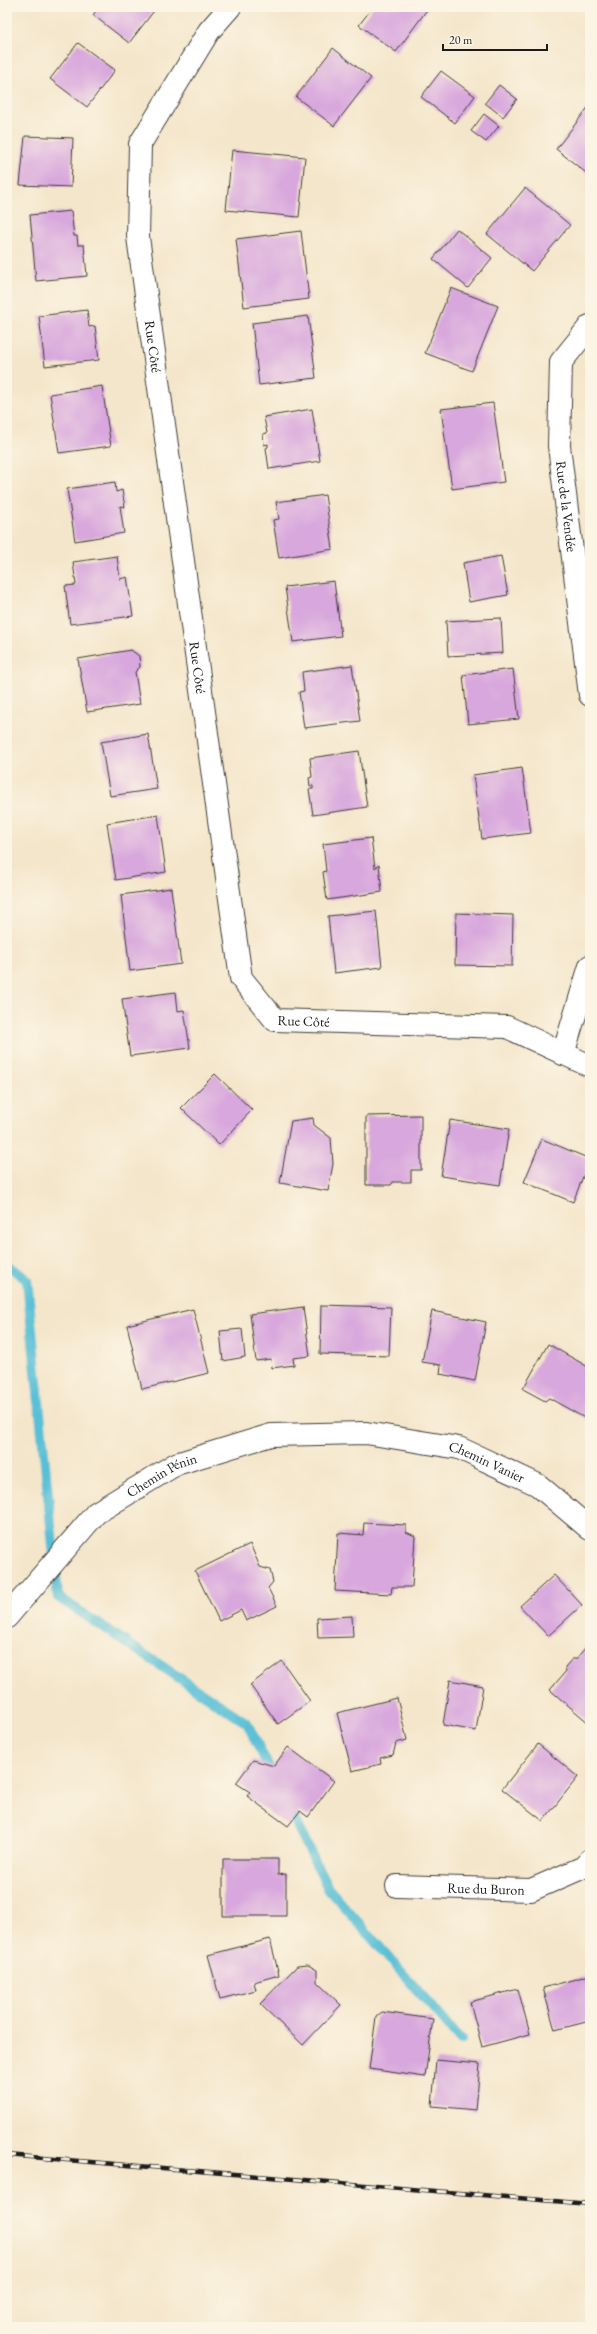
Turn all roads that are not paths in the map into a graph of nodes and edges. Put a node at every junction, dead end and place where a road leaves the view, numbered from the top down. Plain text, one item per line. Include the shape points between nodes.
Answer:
1 (230, 7) edge
2 (590, 326) edge
3 (590, 695) edge
4 (590, 966) edge
5 (563, 1054) junction
6 (590, 1066) edge
7 (366, 1432) joint
8 (590, 1530) edge
9 (7, 1617) edge
10 (590, 1860) edge
11 (397, 1886) dead end

1 - 5 street, Rue Côté via 209,31 140,144 138,237 241,978 276,1020 507,1027
2 - 3 street, Rue de la Vendée via 561,362 559,446
4 - 5 street
5 - 6 street, Rue Côté
7 - 8 street, Chemin Vanier via 459,1448 538,1485
7 - 9 street, Chemin Pénin via 271,1435 176,1464 96,1513
10 - 11 street, Rue du Buron via 584,1867 531,1890

